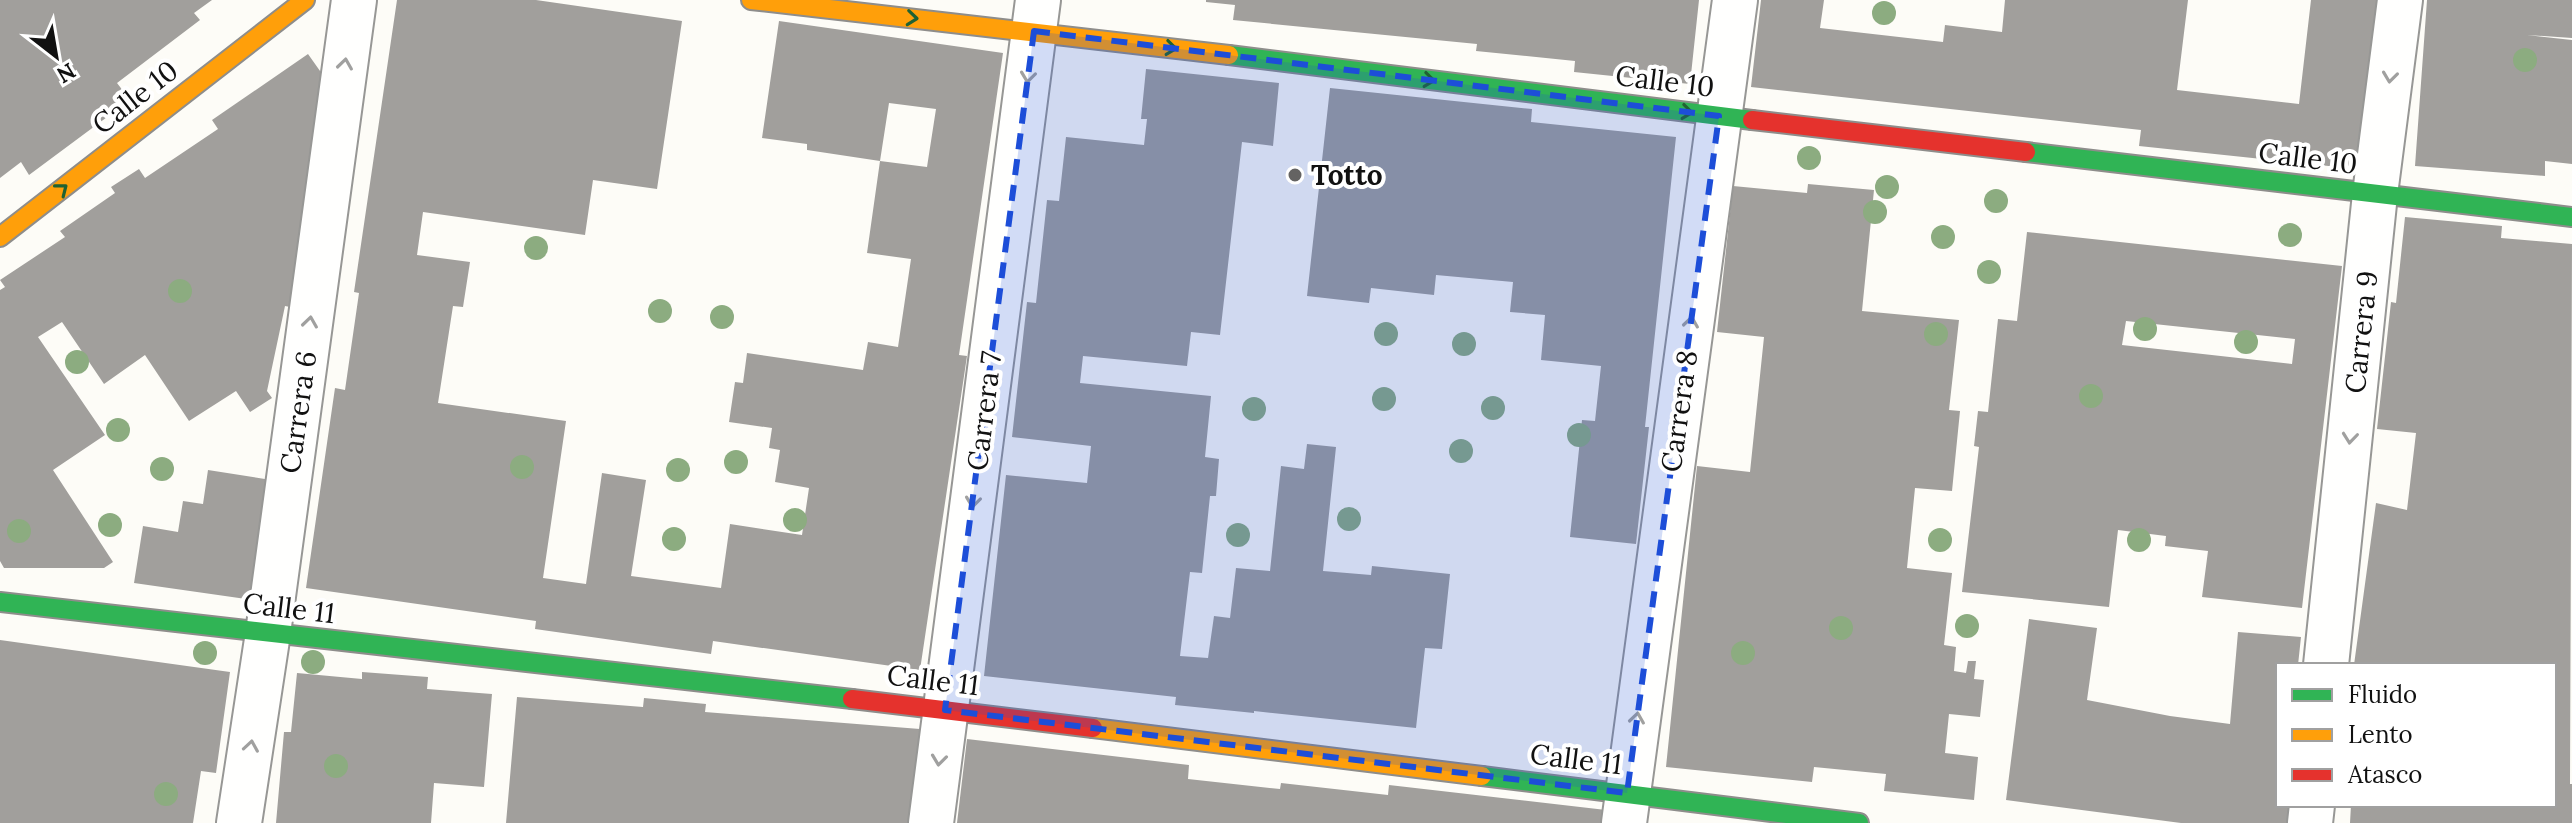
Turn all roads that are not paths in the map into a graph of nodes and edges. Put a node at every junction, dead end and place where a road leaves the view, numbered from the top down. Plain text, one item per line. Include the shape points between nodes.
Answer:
1 (305, 0) edge
2 (354, 0) edge
3 (751, 0) edge
4 (1735, 0) edge
5 (2400, 0) edge
6 (1036, 15) edge
7 (1719, 116) junction
8 (2375, 194) junction
9 (2572, 217) edge
10 (0, 237) edge
11 (0, 602) edge
12 (268, 633) junction
13 (2326, 663) edge
14 (945, 710) junction
15 (1626, 808) edge
16 (239, 823) edge
17 (931, 823) edge
18 (1859, 823) edge

10 -> 1 main road, Calle 10
12 -> 2 street, Carrera 6
3 -> 6 main road, Calle 10
4 - 7 street, Carrera 8
5 -> 8 street, Carrera 9
6 -> 7 main road, Calle 10
6 -> 14 street, Carrera 7
7 - 8 main road, Calle 10
15 -> 7 street, Carrera 8
8 - 9 main road, Calle 10
8 -> 13 street, Carrera 9
11 - 12 main road, Calle 11
12 - 14 main road, Calle 11
16 -> 12 street, Carrera 6
14 - 15 main road, Calle 11
14 -> 17 street, Carrera 7
15 - 18 main road, Calle 11

